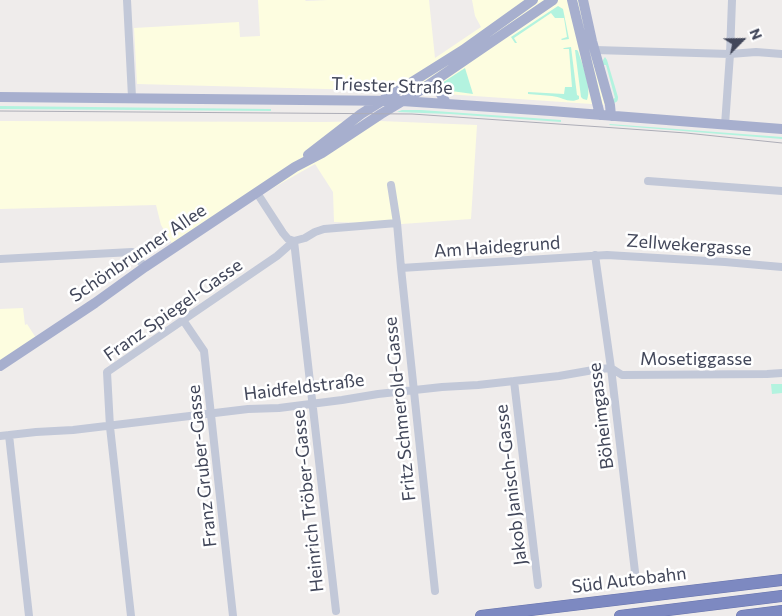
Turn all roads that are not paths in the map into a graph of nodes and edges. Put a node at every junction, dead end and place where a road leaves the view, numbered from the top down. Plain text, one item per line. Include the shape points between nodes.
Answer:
1 (127, 0) edge
2 (533, 0) edge
3 (553, 0) edge
4 (572, 0) edge
5 (583, 0) edge
6 (732, 0) edge
7 (595, 50) junction
8 (730, 54) junction
9 (782, 54) edge
10 (439, 78) junction
11 (0, 97) edge
12 (132, 97) junction
13 (383, 100) junction
14 (402, 101) junction
15 (446, 103) junction
16 (606, 116) junction
17 (725, 125) junction
18 (782, 129) edge
19 (295, 167) junction
20 (648, 181) dead end
21 (391, 185) dead end
22 (782, 191) edge
23 (257, 193) junction
24 (397, 223) junction
25 (294, 241) junction
26 (595, 256) junction
27 (0, 259) edge
28 (782, 266) edge
29 (145, 267) junction
30 (400, 268) junction
31 (182, 320) junction
32 (0, 366) edge
33 (611, 368) junction
34 (782, 373) edge
35 (514, 381) junction
36 (413, 391) junction
37 (312, 403) junction
38 (211, 413) junction
39 (110, 426) junction
40 (9, 435) junction
41 (0, 436) edge
42 (635, 572) dead end
43 (782, 580) edge
44 (538, 585) dead end
45 (435, 591) dead end
46 (782, 596) edge
47 (336, 611) dead end
48 (782, 611) edge
49 (29, 616) edge
50 (131, 616) edge
51 (233, 616) edge
52 (481, 616) edge
53 (620, 616) edge
54 (742, 616) edge

1 - 12 street
2 - 13 main road via 463,50
3 - 10 main road
4 - 16 main road
5 - 7 main road
6 - 8 street
7 - 8 street
7 - 16 main road via 610,105
8 - 9 street
8 - 17 street
10 - 14 main road
10 - 15 main road via 437,87
11 - 12 main road, Triester Straße
12 - 13 main road, Triester Straße
13 - 14 main road, Triester Straße
13 - 19 main road via 355,118
14 - 15 main road, Triester Straße
14 - 19 main road
15 - 16 main road, Triester Straße
16 - 17 main road, Triester Straße
17 - 18 main road, Triester Straße
19 - 23 main road, Schönbrunner Allee
20 - 22 street
21 - 24 street, Fritz Schmerold-Gasse
23 - 25 street via 284,233
23 - 29 main road, Schönbrunner Allee
24 - 25 street, Franz Spiegel-Gasse via 324,229
24 - 30 street, Fritz Schmerold-Gasse
25 - 31 street, Franz Spiegel-Gasse
25 - 37 street, Heinrich Tröber-Gasse
26 - 28 street, Zellwekergasse
26 - 30 street, Am Haidegrund
26 - 33 street, Böheimgasse
27 - 29 street via 132,252
29 - 32 main road, Schönbrunner Allee
30 - 36 street, Fritz Schmerold-Gasse
31 - 38 street, Franz Gruber-Gasse via 204,351
31 - 39 street, Franz Spiegel-Gasse via 106,372
33 - 34 street, Mosetiggasse via 622,375
33 - 35 street, Haidfeldstraße
33 - 42 street, Böheimgasse
35 - 36 street, Haidfeldstraße
35 - 44 street, Jakob Janisch-Gasse
36 - 37 street, Haidfeldstraße
36 - 45 street, Fritz Schmerold-Gasse
37 - 38 street, Haidfeldstraße
37 - 47 street, Heinrich Tröber-Gasse
38 - 39 street, Haidfeldstraße
38 - 51 street, Franz Gruber-Gasse
39 - 40 street, Haidfeldstraße
39 - 50 street, Franz Spiegel-Gasse
40 - 41 street, Haidfeldstraße
40 - 49 street
43 - 52 highway, Süd Autobahn
46 - 53 highway, Süd Autobahn
48 - 54 highway

